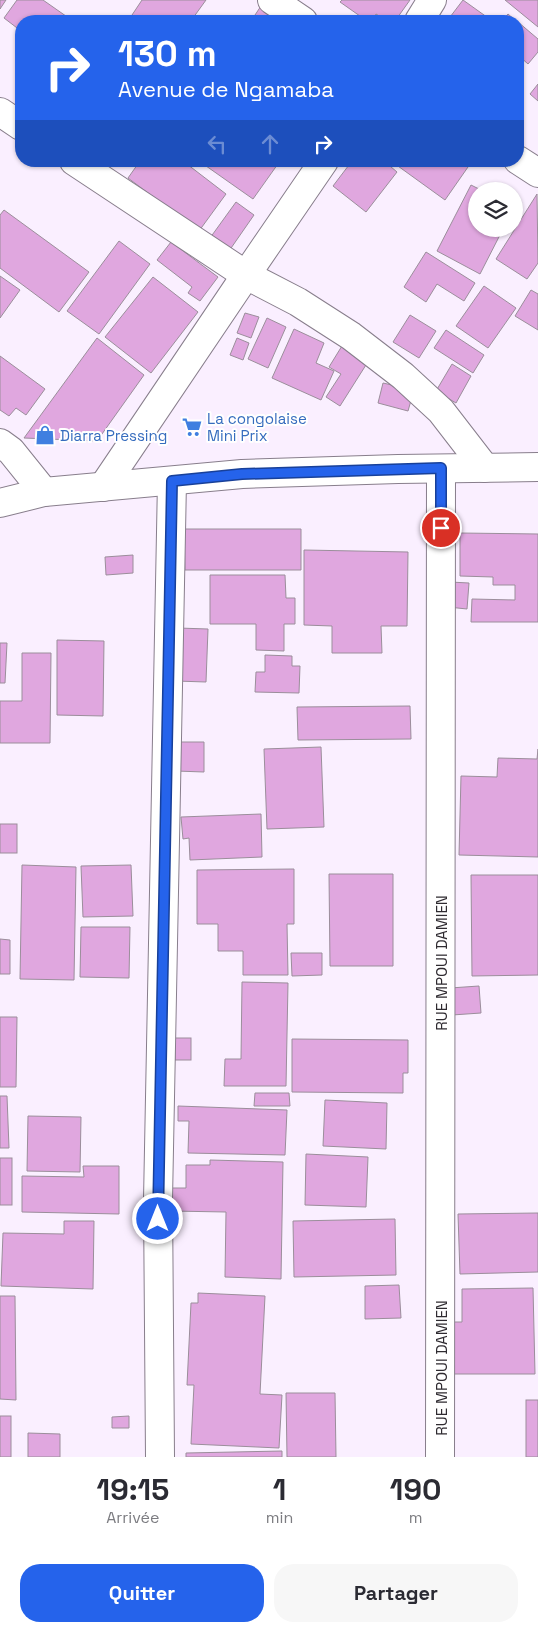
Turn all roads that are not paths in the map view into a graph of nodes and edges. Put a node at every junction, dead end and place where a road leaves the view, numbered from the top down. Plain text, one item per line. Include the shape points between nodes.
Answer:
1 (272, 0) edge
2 (432, 0) edge
3 (294, 15) edge
4 (423, 15) edge
5 (0, 112) edge
6 (15, 122) edge
7 (524, 164) edge
8 (83, 167) edge
9 (320, 167) edge
10 (538, 173) edge
11 (246, 274) junction
12 (0, 443) edge
13 (538, 467) edge
14 (441, 468) junction
15 (485, 468) junction
16 (172, 481) junction
17 (103, 487) junction
18 (44, 492) junction
19 (0, 503) edge
20 (160, 1457) edge
21 (440, 1457) edge

1 - 3 street
2 - 4 street
5 - 6 street
7 - 10 street
8 - 11 street
9 - 11 street
11 - 15 street via 351,336 403,376 441,411
11 - 17 street
12 - 18 street via 11,451
13 - 15 street
14 - 15 street
14 - 16 street via 242,474
14 - 21 street, RUE MPOUI DAMIEN
16 - 17 street
16 - 20 street via 158,1200
17 - 18 street
18 - 19 street

